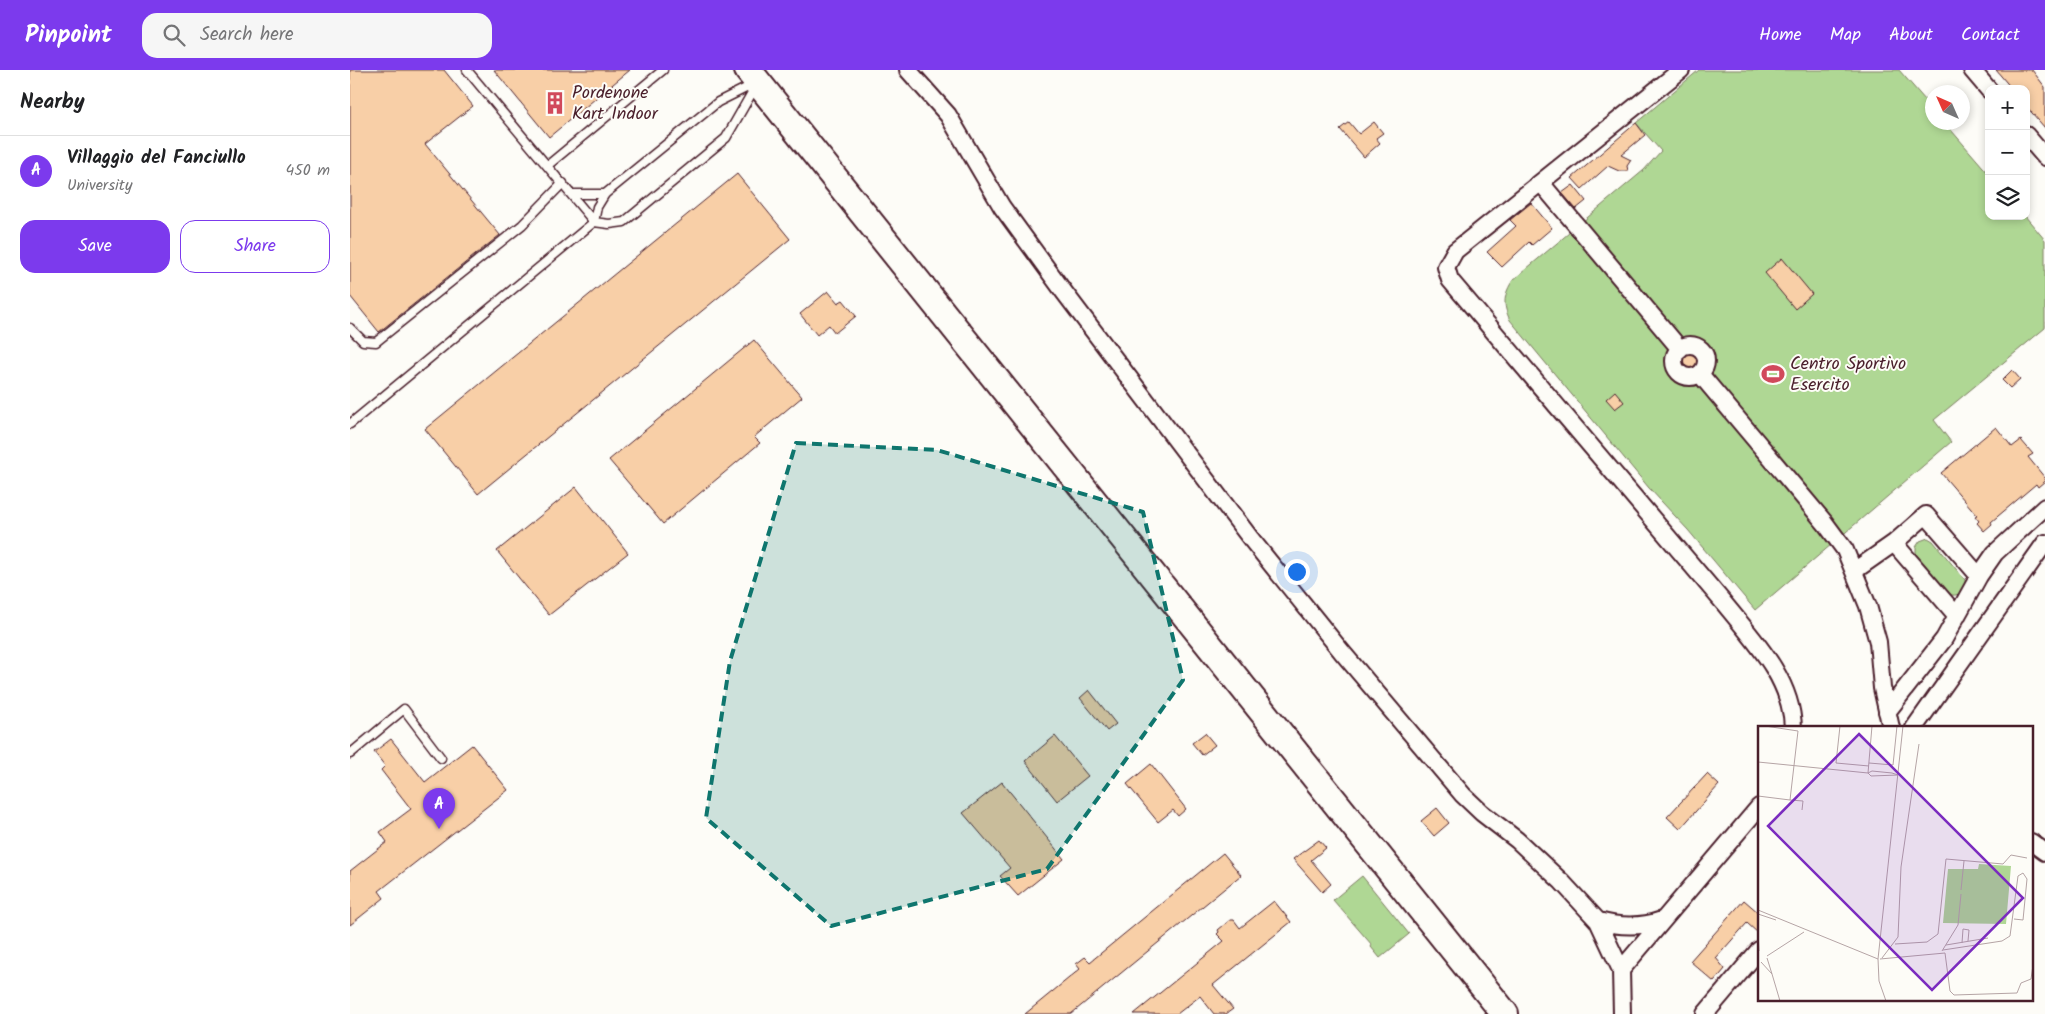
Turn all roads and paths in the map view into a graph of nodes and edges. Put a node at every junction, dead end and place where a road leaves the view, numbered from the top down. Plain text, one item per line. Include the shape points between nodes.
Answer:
1 (467, 70) edge
2 (663, 70) edge
3 (908, 70) edge
4 (1681, 70) edge
5 (1972, 70) edge
6 (753, 76) edge
7 (1985, 85) edge
8 (2030, 140) edge
9 (2045, 157) edge
10 (548, 165) junction
11 (563, 183) junction
12 (1541, 183) junction
13 (572, 194) junction
14 (605, 194) junction
15 (594, 222) junction
16 (350, 328) edge
17 (1680, 349) junction
18 (1700, 374) junction
19 (350, 424) edge
20 (2045, 507) edge
21 (1894, 543) junction
22 (2045, 543) edge
23 (1854, 571) junction
24 (1979, 576) junction
25 (1957, 616) junction
26 (1889, 720) edge
27 (1793, 726) edge
28 (1915, 726) edge
29 (350, 754) edge
30 (441, 758) dead end
31 (1758, 809) edge
32 (2032, 843) edge
33 (2045, 852) edge
34 (1662, 920) junction
35 (1598, 921) junction
36 (1758, 951) edge
37 (1621, 970) junction
38 (1505, 1014) edge
39 (1622, 1014) edge
40 (1705, 1014) edge

1 - 10 lane
2 - 10 lane
3 - 35 street via 948,115 1002,207 1064,292 1342,652 1463,795 1562,882
4 - 12 street
5 - 7 street
6 - 14 lane
6 - 15 lane via 726,138 624,222
6 - 38 main road
8 - 9 street
10 - 11 lane
11 - 13 lane
11 - 16 lane via 522,225 376,342 364,340
12 - 17 street
12 - 27 street via 1456,251 1446,267 1450,280 1766,656 1788,695
13 - 14 lane
13 - 15 lane
14 - 15 lane via 596,207
15 - 19 lane
17 - 18 street via 1674,357 1678,372 1691,377
17 - 18 street via 1696,346 1704,353 1706,364
18 - 23 street via 1825,523 1845,550
20 - 24 street via 1995,553
21 - 23 street
21 - 24 street via 1926,515
21 - 25 street
22 - 28 street
23 - 26 street via 1878,642
24 - 25 street
25 - 26 street
29 - 30 lane via 404,709
31 - 34 street
32 - 33 street
34 - 35 street via 1630,927
34 - 37 street
35 - 37 street
36 - 40 street
37 - 39 street

